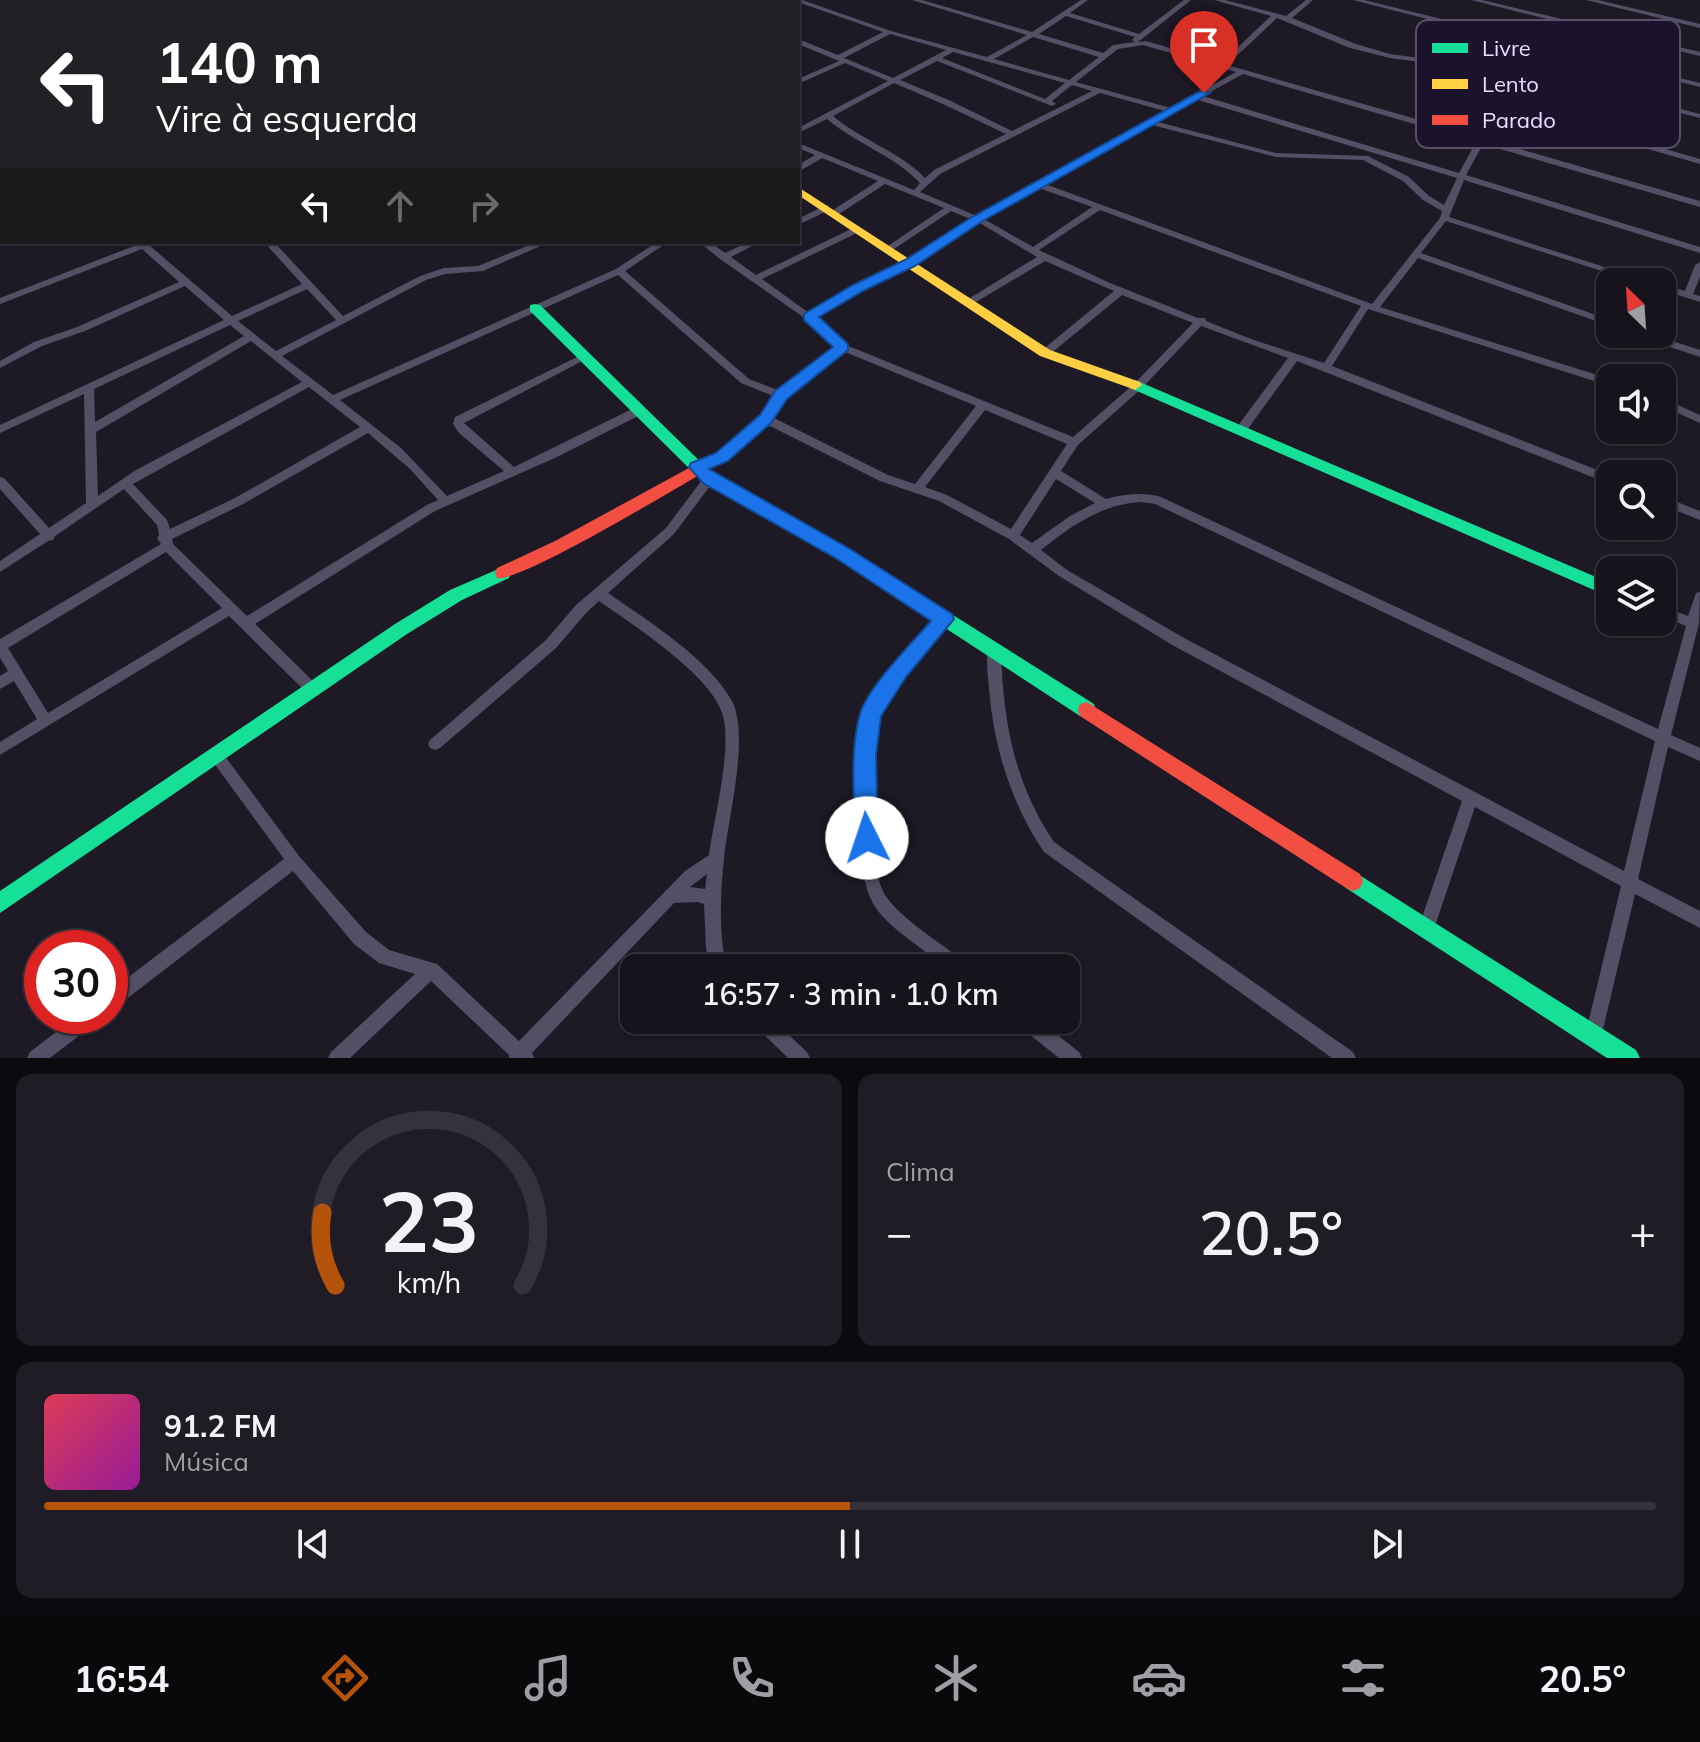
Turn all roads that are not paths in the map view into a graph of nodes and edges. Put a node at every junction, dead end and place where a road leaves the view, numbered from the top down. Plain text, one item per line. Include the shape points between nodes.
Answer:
1 (915, 0) edge
2 (1068, 0) edge
3 (1188, 0) edge
4 (1217, 0) edge
5 (1310, 0) edge
6 (1474, 0) edge
7 (1589, 0) edge
8 (1362, 1) edge
9 (800, 2) edge
10 (1082, 2) edge
11 (1065, 14) junction
12 (1276, 15) junction
13 (1287, 18) junction
14 (1440, 20) edge
15 (1545, 20) edge
16 (1674, 20) edge
17 (1680, 21) edge
18 (1700, 26) edge
19 (889, 32) junction
20 (1034, 34) junction
21 (1139, 40) junction
22 (800, 42) edge
23 (1680, 49) edge
24 (952, 50) junction
25 (1004, 52) junction
26 (1700, 54) edge
27 (1104, 56) junction
28 (936, 58) junction
29 (988, 59) junction
30 (1416, 59) edge
31 (841, 60) junction
32 (1005, 63) junction
33 (1222, 66) junction
34 (1240, 73) junction
35 (988, 78) junction
36 (1680, 80) edge
37 (800, 81) edge
38 (1072, 81) junction
39 (894, 82) junction
40 (1700, 85) edge
41 (1100, 90) junction
42 (1197, 97) junction
43 (1046, 102) junction
44 (1062, 108) junction
45 (1173, 111) junction
46 (1680, 111) edge
47 (827, 115) junction
48 (1700, 116) edge
49 (1149, 122) junction
50 (1416, 123) edge
51 (800, 130) edge
52 (1013, 135) junction
53 (800, 146) edge
54 (1476, 148) edge
55 (1504, 148) edge
56 (1652, 148) edge
57 (821, 155) junction
58 (1700, 162) edge
59 (800, 168) edge
60 (1462, 176) junction
61 (883, 182) junction
62 (924, 182) junction
63 (1039, 185) junction
64 (1484, 186) junction
65 (1455, 190) junction
66 (800, 191) edge
67 (915, 193) junction
68 (1700, 204) edge
69 (1097, 208) junction
70 (949, 209) junction
71 (830, 211) junction
72 (1445, 214) junction
73 (977, 219) junction
74 (800, 221) edge
75 (856, 230) junction
76 (148, 244) edge
77 (271, 244) edge
78 (540, 244) edge
79 (653, 244) edge
80 (707, 244) edge
81 (751, 244) edge
82 (888, 250) junction
83 (1034, 250) junction
84 (1700, 250) edge
85 (1415, 254) junction
86 (723, 257) junction
87 (1044, 257) junction
88 (910, 263) junction
89 (1700, 265) edge
90 (1605, 268) edge
91 (619, 271) junction
92 (756, 278) junction
93 (184, 283) junction
94 (307, 285) junction
95 (1122, 290) junction
96 (1676, 291) edge
97 (1688, 295) junction
98 (1700, 299) edge
99 (0, 301) edge
100 (968, 303) junction
101 (1370, 306) junction
102 (535, 308) junction
103 (809, 317) junction
104 (1596, 318) edge
105 (230, 320) junction
106 (1202, 320) junction
107 (342, 321) junction
108 (251, 337) junction
109 (1676, 346) edge
110 (842, 347) junction
111 (1045, 353) junction
112 (1700, 354) edge
113 (275, 356) junction
114 (1294, 357) junction
115 (583, 358) junction
116 (0, 365) edge
117 (1326, 367) junction
118 (1596, 379) edge
119 (309, 383) junction
120 (1138, 386) junction
121 (89, 388) junction
122 (781, 395) junction
123 (334, 399) junction
124 (983, 405) junction
125 (1676, 408) edge
126 (640, 410) junction
127 (766, 419) junction
128 (1700, 419) edge
129 (369, 427) junction
130 (0, 429) edge
131 (92, 429) junction
132 (1241, 430) junction
133 (1074, 442) junction
134 (513, 472) junction
135 (703, 473) junction
136 (1056, 473) junction
137 (1596, 474) edge
138 (0, 481) edge
139 (125, 483) junction
140 (917, 489) junction
141 (445, 501) junction
142 (1105, 504) junction
143 (92, 505) junction
144 (1676, 506) edge
145 (1700, 516) edge
146 (1013, 536) junction
147 (49, 537) junction
148 (165, 542) junction
149 (1032, 550) junction
150 (0, 567) edge
151 (1596, 584) edge
152 (598, 593) junction
153 (1700, 597) edge
154 (230, 609) junction
155 (1676, 616) edge
156 (945, 619) junction
157 (1693, 623) junction
158 (245, 624) junction
159 (994, 650) junction
160 (16, 673) junction
161 (0, 683) edge
162 (312, 689) junction
163 (45, 721) junction
164 (1665, 739) junction
165 (435, 744) dead end
166 (0, 749) edge
167 (216, 755) junction
168 (1700, 755) edge
169 (1471, 797) junction
170 (715, 860) junction
171 (294, 861) junction
172 (1629, 883) junction
173 (670, 896) junction
174 (714, 899) junction
175 (0, 903) edge
176 (1700, 920) edge
177 (1426, 929) junction
178 (715, 954) edge
179 (943, 954) edge
180 (431, 970) junction
181 (128, 987) edge
182 (67, 1034) edge
183 (776, 1034) edge
184 (1043, 1034) edge
185 (1594, 1036) junction
186 (520, 1056) edge
187 (36, 1058) edge
188 (337, 1058) edge
189 (801, 1058) edge
190 (1073, 1058) edge
191 (1347, 1058) edge
192 (1628, 1058) edge

1 - 20 street
2 - 10 street
3 - 21 street
4 - 12 street
5 - 13 street
6 - 15 street
7 - 16 street
8 - 14 street
9 - 19 street
10 - 11 street
11 - 20 street
11 - 21 street
12 - 13 street
12 - 33 street
13 - 30 street via 1353,46
17 - 18 street
19 - 24 street
19 - 31 street
20 - 25 street
20 - 27 street
21 - 27 street
21 - 33 street
22 - 31 street
23 - 26 street
24 - 28 street
24 - 29 street
25 - 29 street
25 - 32 street
27 - 38 street
28 - 35 street
28 - 39 street
29 - 32 street
31 - 37 street
31 - 39 street
32 - 35 street
32 - 38 street
33 - 34 street
34 - 42 street
34 - 50 street
35 - 43 street
36 - 40 street
38 - 41 street
38 - 43 street
39 - 47 street
39 - 52 street
41 - 44 street
41 - 45 street
42 - 45 street
42 - 60 street
43 - 44 street
44 - 52 street
45 - 49 street
46 - 48 street
47 - 51 street
47 - 62 street via 908,166
49 - 63 street
49 - 72 street via 1276,155 1365,158 1406,179
52 - 62 street
53 - 57 street
54 - 60 street
55 - 68 street
56 - 58 street
57 - 59 street
57 - 61 street
60 - 64 street
60 - 65 street
61 - 67 street
61 - 71 street
62 - 67 street
63 - 69 street
63 - 73 street
64 - 65 street
64 - 84 street
65 - 72 street
66 - 71 street
67 - 70 street
69 - 83 street
69 - 101 street
70 - 73 street
70 - 82 street
71 - 74 street
71 - 75 street
72 - 85 street
72 - 90 street
73 - 83 street
73 - 88 street
75 - 82 street
75 - 92 street
76 - 93 street
76 - 99 street
77 - 94 street
78 - 107 street via 480,269 437,272
79 - 91 street
80 - 86 street
81 - 86 street
82 - 88 street
83 - 87 street
85 - 101 street
85 - 104 street
86 - 92 street
87 - 95 street
87 - 100 street
88 - 100 street
88 - 103 street
89 - 97 street
91 - 102 street
91 - 122 street via 745,381
92 - 103 street
93 - 105 street
93 - 116 street via 48,339
94 - 105 street
94 - 107 street
95 - 106 street
95 - 111 street
96 - 97 street
97 - 98 street
100 - 111 street
101 - 117 street
101 - 118 street
102 - 115 street
102 - 123 street
103 - 110 street
105 - 108 street
105 - 121 street
106 - 114 street
106 - 120 street
107 - 113 street
108 - 113 street
108 - 131 street
109 - 112 street
110 - 122 street
110 - 124 street
111 - 120 street
113 - 119 street
114 - 117 street
114 - 132 street
115 - 126 street
115 - 134 street via 459,420 463,430
117 - 137 street
119 - 123 street
119 - 139 street
120 - 132 street
120 - 133 street
121 - 130 street
121 - 131 street
122 - 127 street
123 - 129 street
124 - 133 street
124 - 140 street
125 - 128 street
126 - 134 street
126 - 135 street
127 - 135 street
127 - 140 street
129 - 141 street via 409,460
129 - 148 street
131 - 143 street
132 - 151 street
133 - 136 street
134 - 141 street
135 - 152 street via 670,531
135 - 156 street
135 - 162 street via 456,595
136 - 142 street
136 - 146 street
138 - 147 street
139 - 143 street
139 - 148 street via 163,523
140 - 146 street
141 - 158 street
142 - 149 street
142 - 164 street via 1133,497 1157,500
143 - 147 street
144 - 145 street
146 - 149 street
147 - 150 street
148 - 154 street
148 - 160 street via 0,646
149 - 169 street via 1179,642
152 - 165 street via 551,644
152 - 170 street via 685,659 727,705 732,748
153 - 157 street
154 - 158 street
154 - 163 street
155 - 157 street
156 - 159 street
156 - 179 street via 870,713 864,798 870,877 879,899
157 - 164 street
158 - 162 street
159 - 177 street
159 - 191 street via 1006,752 1026,814 1049,847
160 - 161 street
160 - 163 street
162 - 167 street
163 - 166 street
164 - 168 street
164 - 172 street
167 - 171 street
167 - 175 street
169 - 172 street
169 - 177 street
170 - 173 street
170 - 174 street
171 - 180 street via 360,938 385,957
171 - 181 street
172 - 176 street
172 - 185 street
173 - 174 street
173 - 186 street
174 - 178 street
177 - 185 street
180 - 186 street
180 - 188 street
182 - 187 street
183 - 189 street
184 - 190 street
185 - 192 street

